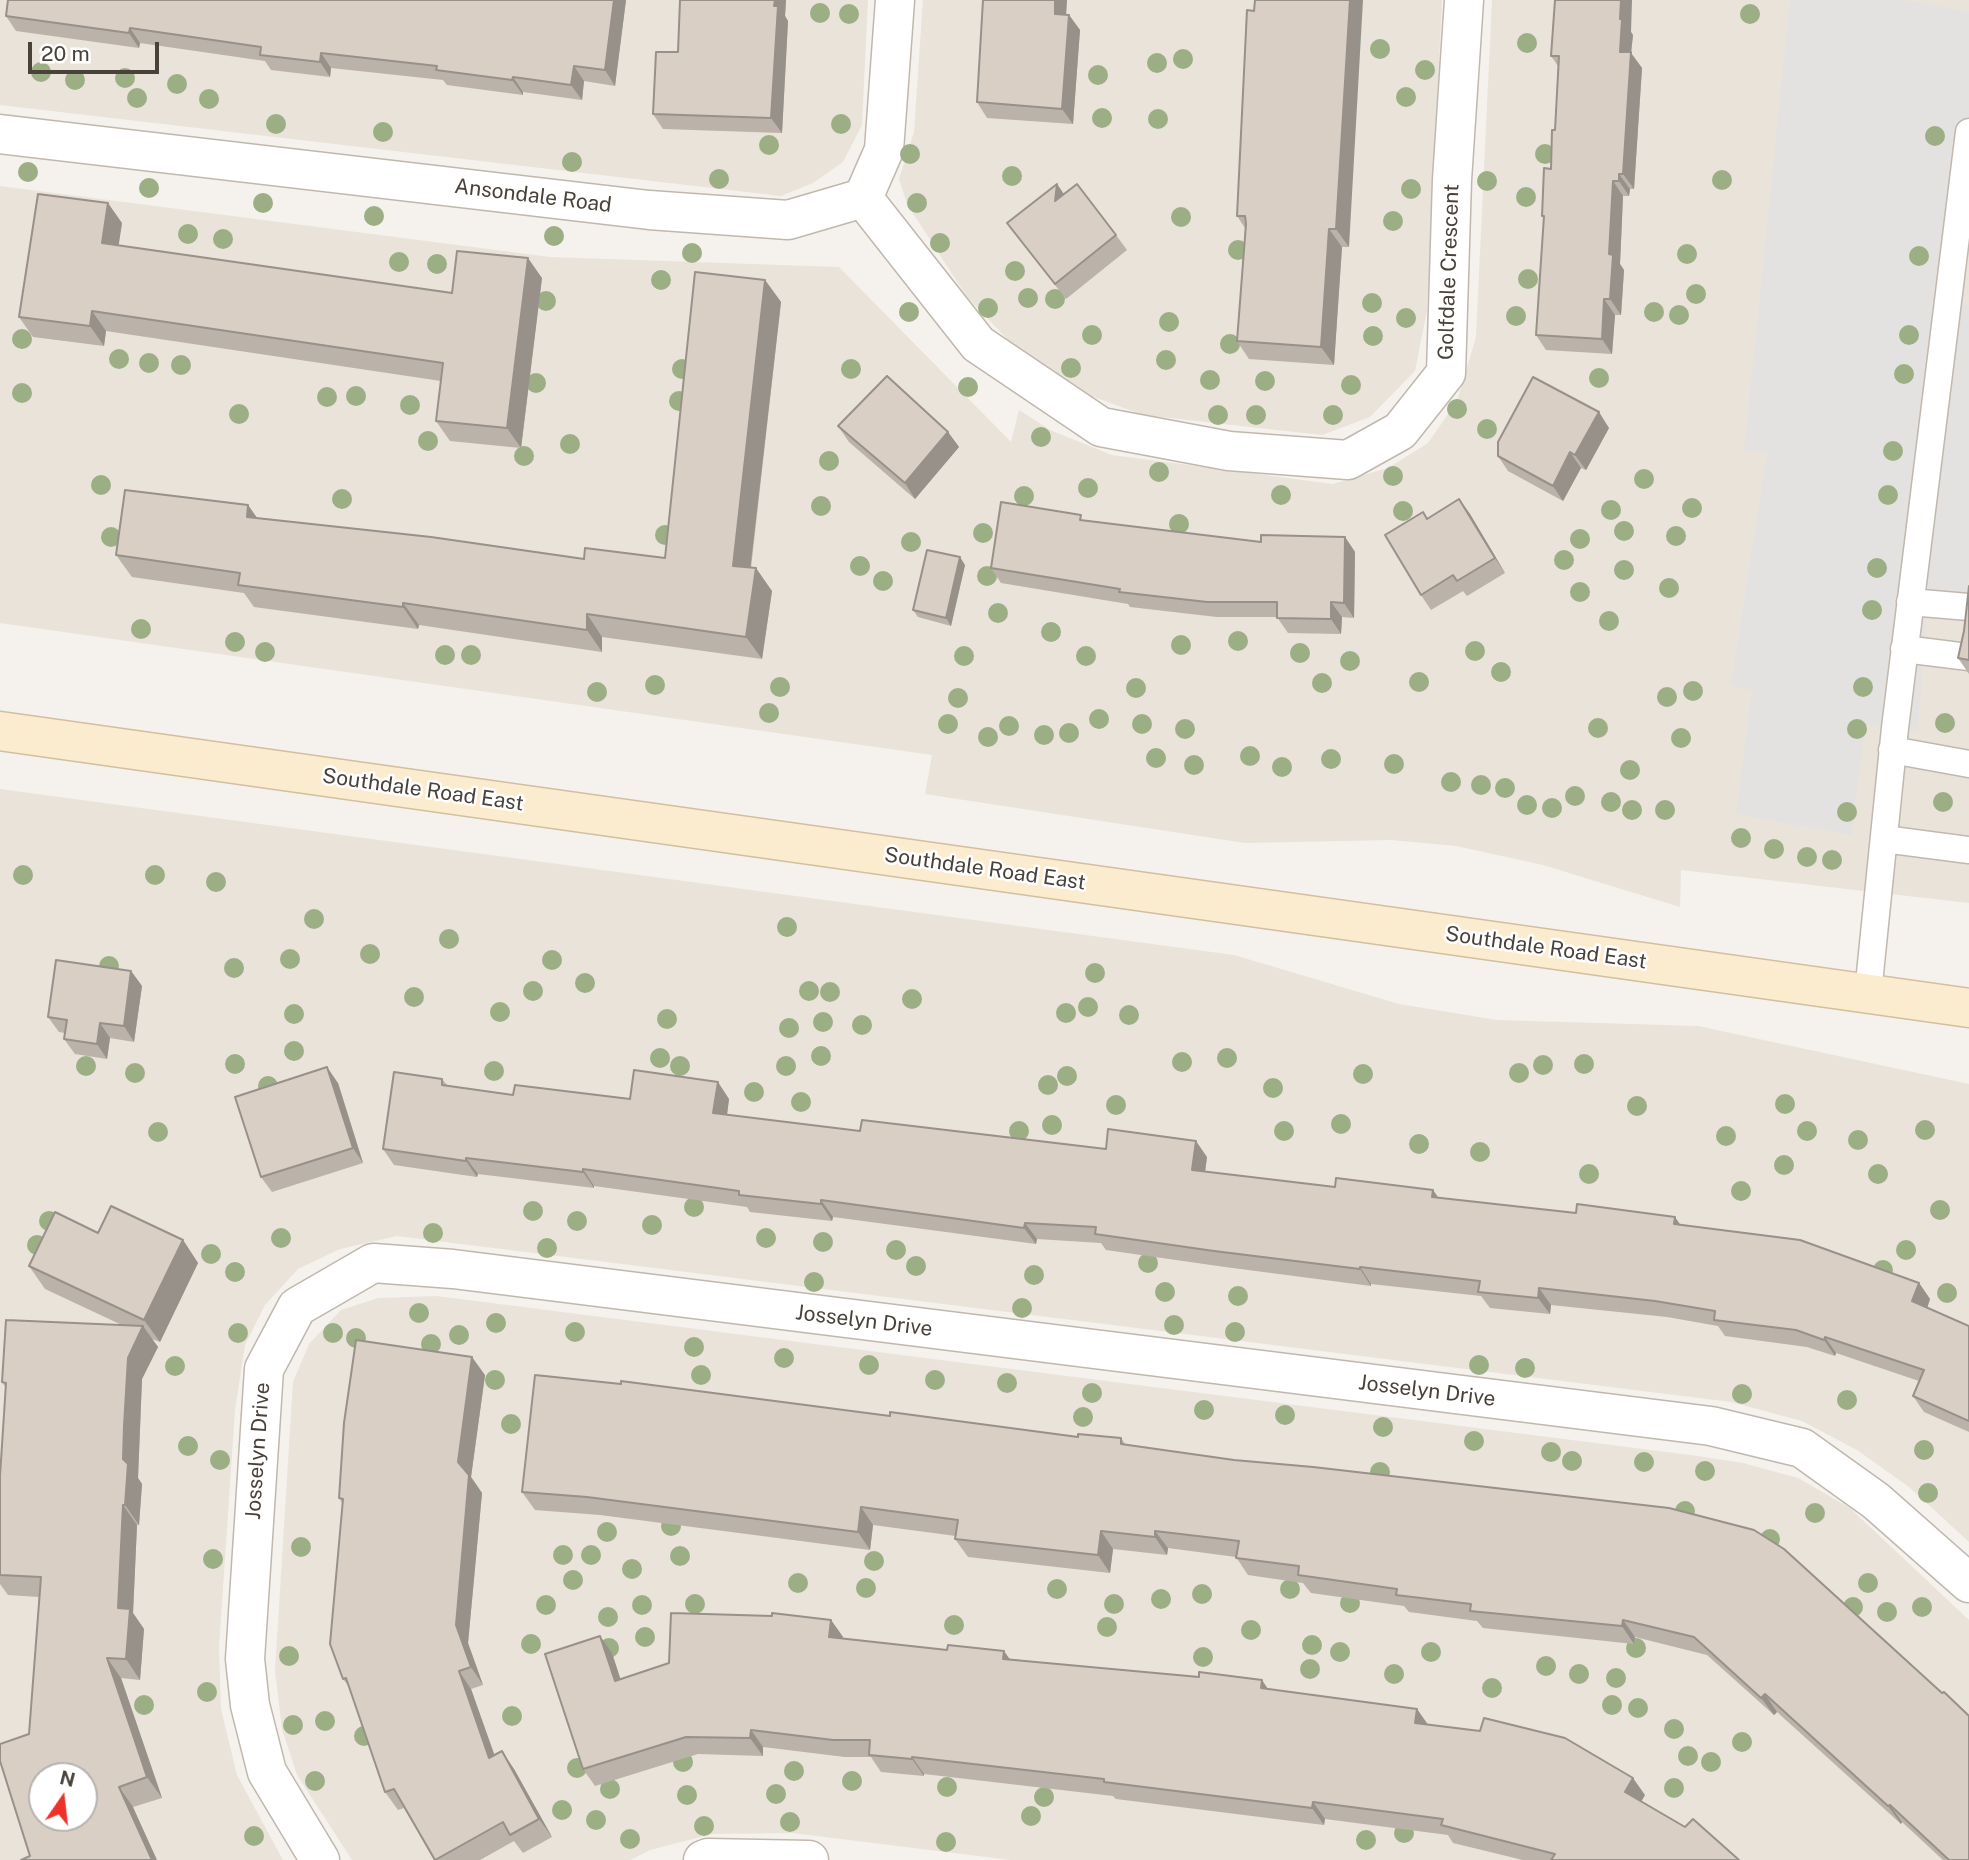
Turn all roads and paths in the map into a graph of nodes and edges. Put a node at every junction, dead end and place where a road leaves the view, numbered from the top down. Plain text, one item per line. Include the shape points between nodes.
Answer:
1 (895, 0) edge
2 (1465, 0) edge
3 (1969, 132) edge
4 (0, 134) edge
5 (863, 198) junction
6 (1962, 244) edge
7 (1910, 602) junction
8 (1969, 607) edge
9 (1905, 649) junction
10 (1969, 657) edge
11 (0, 731) edge
12 (1892, 750) junction
13 (1969, 764) edge
14 (1884, 839) junction
15 (1969, 850) edge
16 (1868, 993) junction
17 (1969, 1008) edge
18 (1969, 1583) edge
19 (320, 1860) edge
20 (703, 1860) edge
21 (809, 1860) edge

1 - 5 street via 884,149
2 - 5 street, Golfdale Crescent via 1452,180 1446,373 1400,431 1348,460 1229,451 1101,427 978,344
3 - 6 lane
4 - 5 street, Ansondale Road via 663,211 788,220
6 - 7 lane
7 - 8 lane
7 - 9 lane
9 - 10 lane
9 - 12 lane
11 - 16 main road, Southdale Road East
12 - 13 lane
12 - 14 lane
14 - 15 lane
14 - 16 lane
16 - 17 main road, Southdale Road East
18 - 19 street, Josselyn Drive via 1876,1501 1802,1448 1711,1426 453,1269 373,1263 297,1307 264,1369 245,1659 250,1705 267,1772
20 - 21 street

